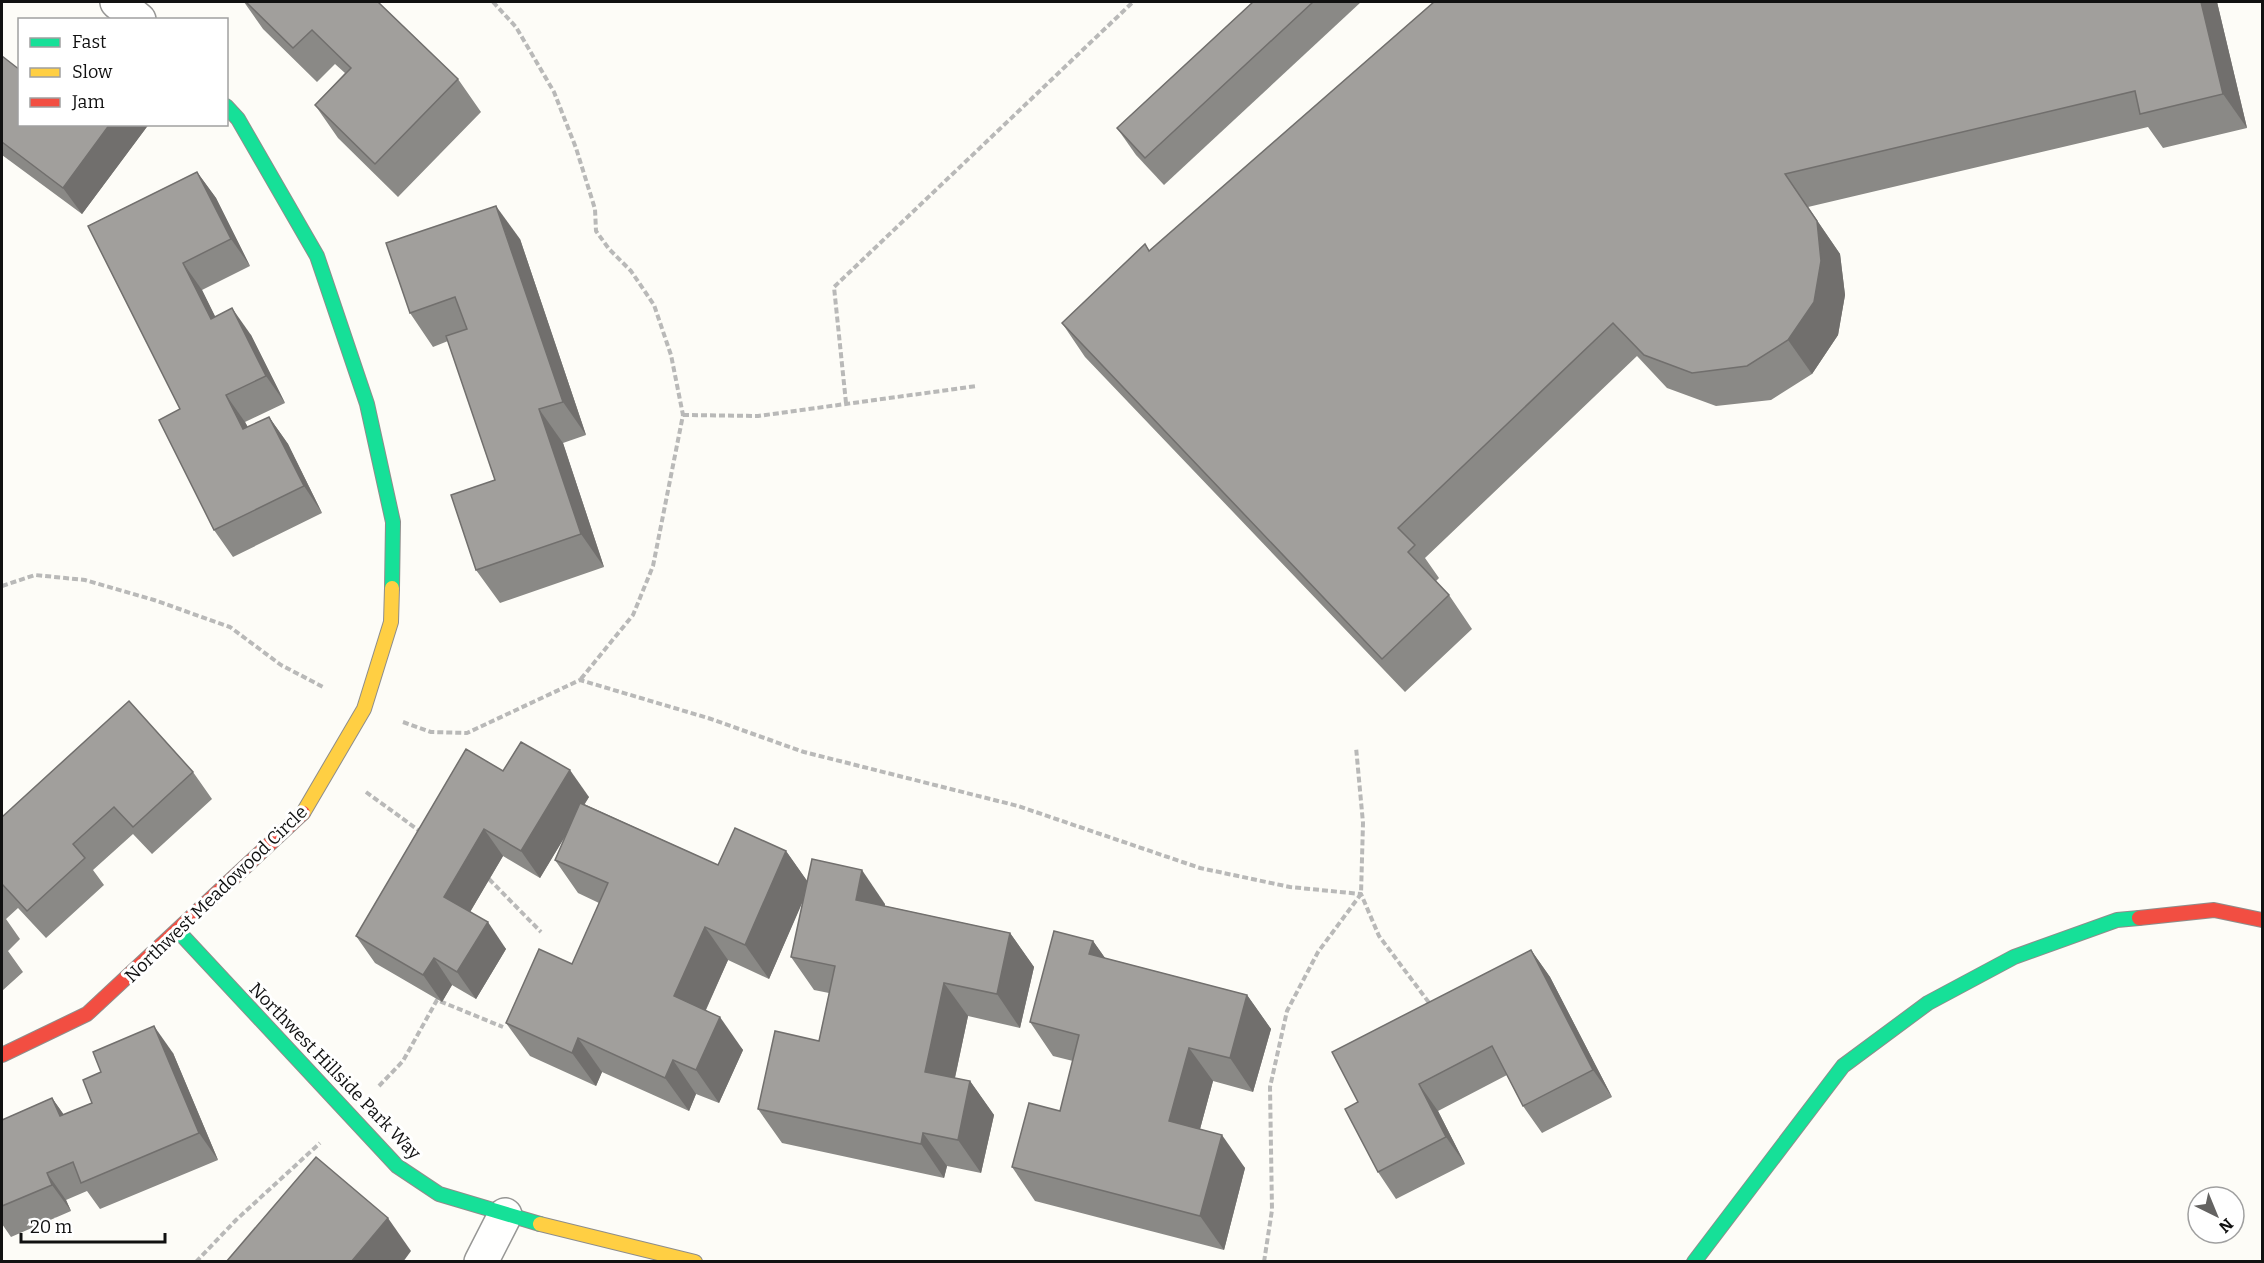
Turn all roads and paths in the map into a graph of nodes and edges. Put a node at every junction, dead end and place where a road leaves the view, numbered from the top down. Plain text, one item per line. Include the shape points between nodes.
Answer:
1 (117, 2) edge
2 (493, 2) edge
3 (1133, 2) edge
4 (137, 18) edge
5 (228, 108) edge
6 (977, 386) dead end
7 (846, 403) junction
8 (683, 415) junction
9 (2, 586) edge
10 (580, 680) junction
11 (364, 709) junction
12 (1356, 747) dead end
13 (331, 767) junction
14 (424, 834) edge
15 (489, 879) dead end
16 (1361, 894) junction
17 (2262, 920) edge
18 (178, 931) junction
19 (541, 932) dead end
20 (1436, 1013) edge
21 (2, 1055) edge
22 (505, 1215) junction
23 (481, 1262) edge
24 (695, 1262) edge
25 (1264, 1262) edge
26 (1694, 1262) edge

1 - 4 street
2 - 8 path via 516,27 554,92 595,209 596,231 654,305 671,355
3 - 7 path via 834,287
5 - 11 street, Northwest Meadowood Circle via 317,256 367,404 393,522 391,622
6 - 7 path
7 - 8 path via 758,416
8 - 10 path via 653,566 633,615
9 - 11 path via 35,575 85,580 154,600 230,627 281,665
10 - 11 path via 467,733 431,732
10 - 16 path via 804,752 1018,806 1200,868 1290,887
11 - 13 street, Northwest Meadowood Circle
12 - 16 path via 1363,823
13 - 14 path
13 - 18 street, Northwest Meadowood Circle via 306,812
15 - 19 path
16 - 20 path via 1379,936
16 - 25 path via 1318,951 1287,1011 1270,1087 1272,1210
17 - 26 street via 2214,910 2117,920 2014,957 1928,1003 1843,1066
18 - 21 street, Northwest Meadowood Circle via 87,1014
18 - 22 street, Northwest Hillside Park Way via 397,1166 439,1194
22 - 23 street
22 - 24 street, Northwest Hillside Park Way

